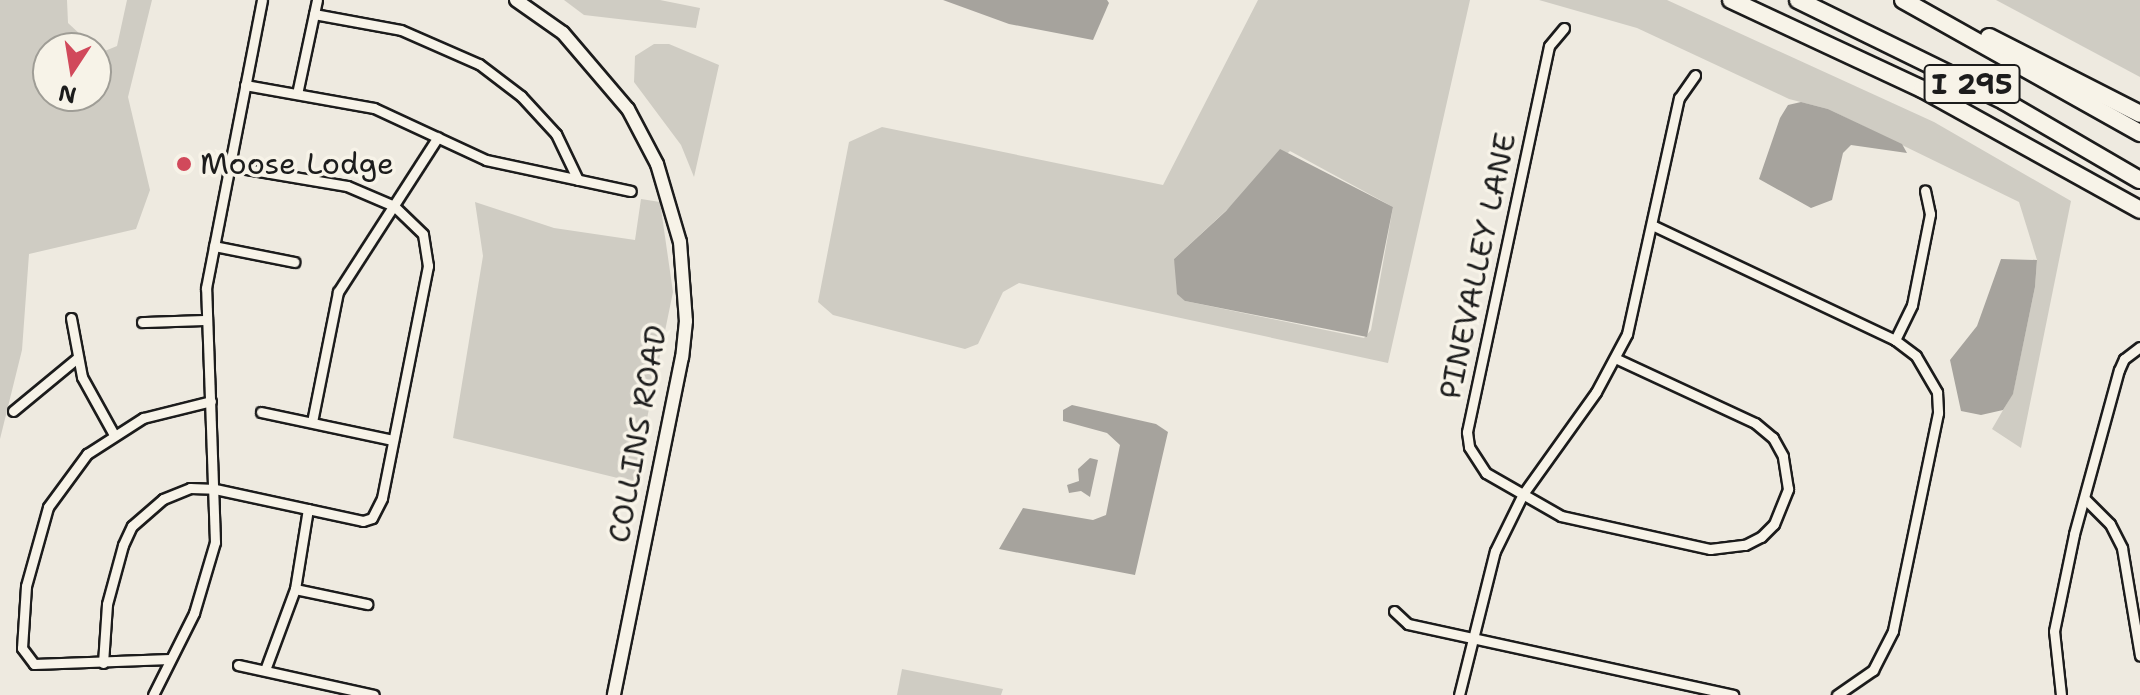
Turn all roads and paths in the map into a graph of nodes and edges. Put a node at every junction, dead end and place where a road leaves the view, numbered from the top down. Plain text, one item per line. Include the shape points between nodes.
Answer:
1 (262, 0) edge
2 (317, 0) edge
3 (516, 0) edge
4 (1731, 0) edge
5 (1798, 0) edge
6 (1903, 0) edge
7 (1921, 9) junction
8 (314, 14) junction
9 (1564, 28) dead end
10 (1695, 75) dead end
11 (245, 85) junction
12 (297, 94) junction
13 (2140, 114) edge
14 (2140, 133) edge
15 (438, 137) junction
16 (229, 166) junction
17 (578, 180) junction
18 (2140, 180) edge
19 (631, 191) dead end
20 (1925, 191) dead end
21 (394, 206) junction
22 (2140, 210) edge
23 (1652, 225) junction
24 (214, 246) junction
25 (294, 262) dead end
26 (71, 318) dead end
27 (207, 320) junction
28 (142, 322) dead end
29 (1895, 340) junction
30 (2140, 347) edge
31 (76, 359) junction
32 (1617, 359) junction
33 (211, 401) junction
34 (13, 411) dead end
35 (261, 412) dead end
36 (312, 422) junction
37 (113, 433) junction
38 (393, 440) junction
39 (215, 489) junction
40 (1523, 494) junction
41 (2085, 499) junction
42 (308, 509) junction
43 (295, 589) junction
44 (367, 604) dead end
45 (1394, 611) dead end
46 (1472, 638) junction
47 (2140, 655) edge
48 (170, 659) junction
49 (103, 663) junction
50 (238, 665) dead end
51 (265, 670) junction
52 (1850, 692) edge
53 (153, 695) edge
54 (373, 695) edge
55 (614, 695) edge
56 (1459, 695) edge
57 (1733, 695) edge
58 (1837, 695) edge
59 (2061, 695) edge

1 - 11 street
2 - 8 street
3 - 55 street, COLLINS ROAD via 563,33 628,109 657,164 680,242 686,307 682,357
4 - 22 highway via 1922,89
5 - 18 highway, I 295 via 2004,101
6 - 7 highway, I 295
7 - 13 highway via 2034,56
7 - 14 highway, I 295
8 - 12 street
8 - 17 street via 428,38 479,64 521,96 556,134
9 - 40 street, PINEVALLEY LANE via 1549,46 1467,432 1475,460 1486,473
10 - 23 street via 1679,98
11 - 12 street
11 - 16 street
12 - 15 street via 374,108
15 - 17 street via 486,160
15 - 21 street
16 - 21 street via 347,186
16 - 24 street
17 - 19 street
20 - 29 street via 1930,214 1912,305
21 - 36 street via 338,292
21 - 38 street via 423,234 428,266
23 - 29 street
23 - 32 street
24 - 25 street
24 - 27 street via 206,288
26 - 31 street
27 - 28 street
27 - 33 street
29 - 52 street via 1916,356 1937,392 1938,413 1893,631 1873,670
30 - 41 street via 2119,370
31 - 34 street
31 - 37 street
32 - 40 street
32 - 40 street, PINEVALLEY LANE via 1755,423 1773,438 1788,473 1783,507 1761,537 1745,545 1710,549 1561,516
33 - 37 street via 174,406
33 - 39 street
35 - 36 street
36 - 38 street
37 - 49 street via 74,468 48,507 33,549 21,633 24,655 34,664
38 - 42 street via 382,498 372,518
39 - 42 street
39 - 48 street via 211,566
39 - 49 street via 178,492 132,526 114,568
40 - 46 street via 1495,551
41 - 47 street via 2110,524 2122,548
41 - 59 street via 2054,631
42 - 43 street
43 - 44 street
43 - 51 street
45 - 46 street via 1408,624
46 - 56 street
46 - 57 street
48 - 49 street
48 - 53 street
50 - 51 street
51 - 54 street
52 - 58 street

